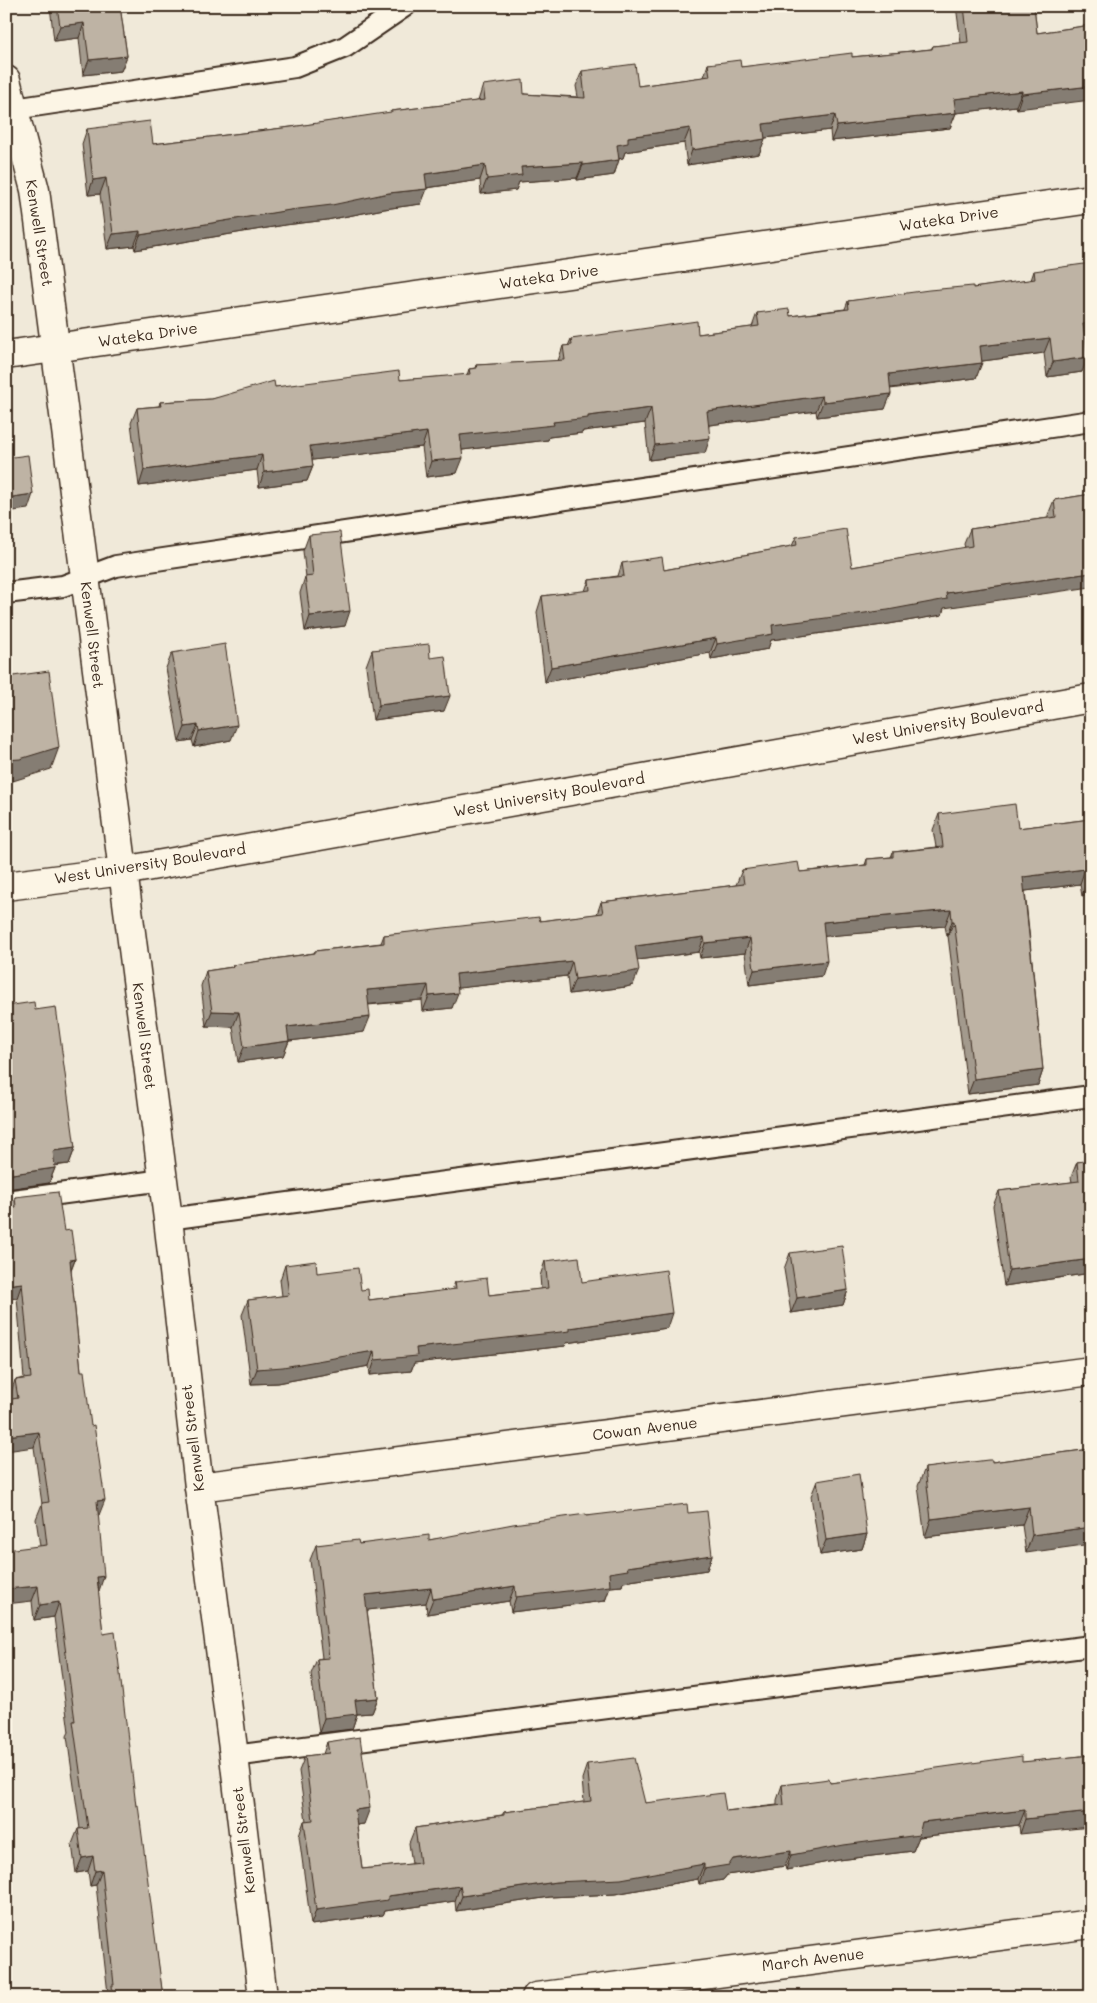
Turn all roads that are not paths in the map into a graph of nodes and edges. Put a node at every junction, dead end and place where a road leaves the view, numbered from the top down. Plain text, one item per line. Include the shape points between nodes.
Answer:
1 (405, 6) edge
2 (6, 80) edge
3 (14, 109) junction
4 (1091, 199) edge
5 (55, 349) junction
6 (6, 356) edge
7 (1091, 421) edge
8 (85, 577) junction
9 (6, 593) edge
10 (1091, 698) edge
11 (123, 871) junction
12 (6, 886) edge
13 (1091, 1096) edge
14 (162, 1180) junction
15 (6, 1201) edge
16 (168, 1219) junction
17 (1091, 1371) edge
18 (199, 1488) junction
19 (1091, 1646) edge
20 (234, 1756) junction
21 (1091, 1924) edge
22 (262, 1997) edge
23 (536, 1997) edge

1 - 3 lane via 346,47 295,67
2 - 3 street, Kenwell Street
3 - 5 street, Kenwell Street via 35,190
4 - 5 street, Wateka Drive
5 - 6 street, Wateka Drive
5 - 8 street, Kenwell Street
7 - 8 lane via 116,566
8 - 9 lane via 63,586
8 - 11 street, Kenwell Street
10 - 11 street, West University Boulevard
11 - 12 street, West University Boulevard
11 - 14 street, Kenwell Street
13 - 16 lane
14 - 15 lane
14 - 16 street, Kenwell Street
16 - 18 street, Kenwell Street
17 - 18 street, Cowan Avenue
18 - 20 street, Kenwell Street
19 - 20 lane
20 - 22 street, Kenwell Street
21 - 23 street, March Avenue

